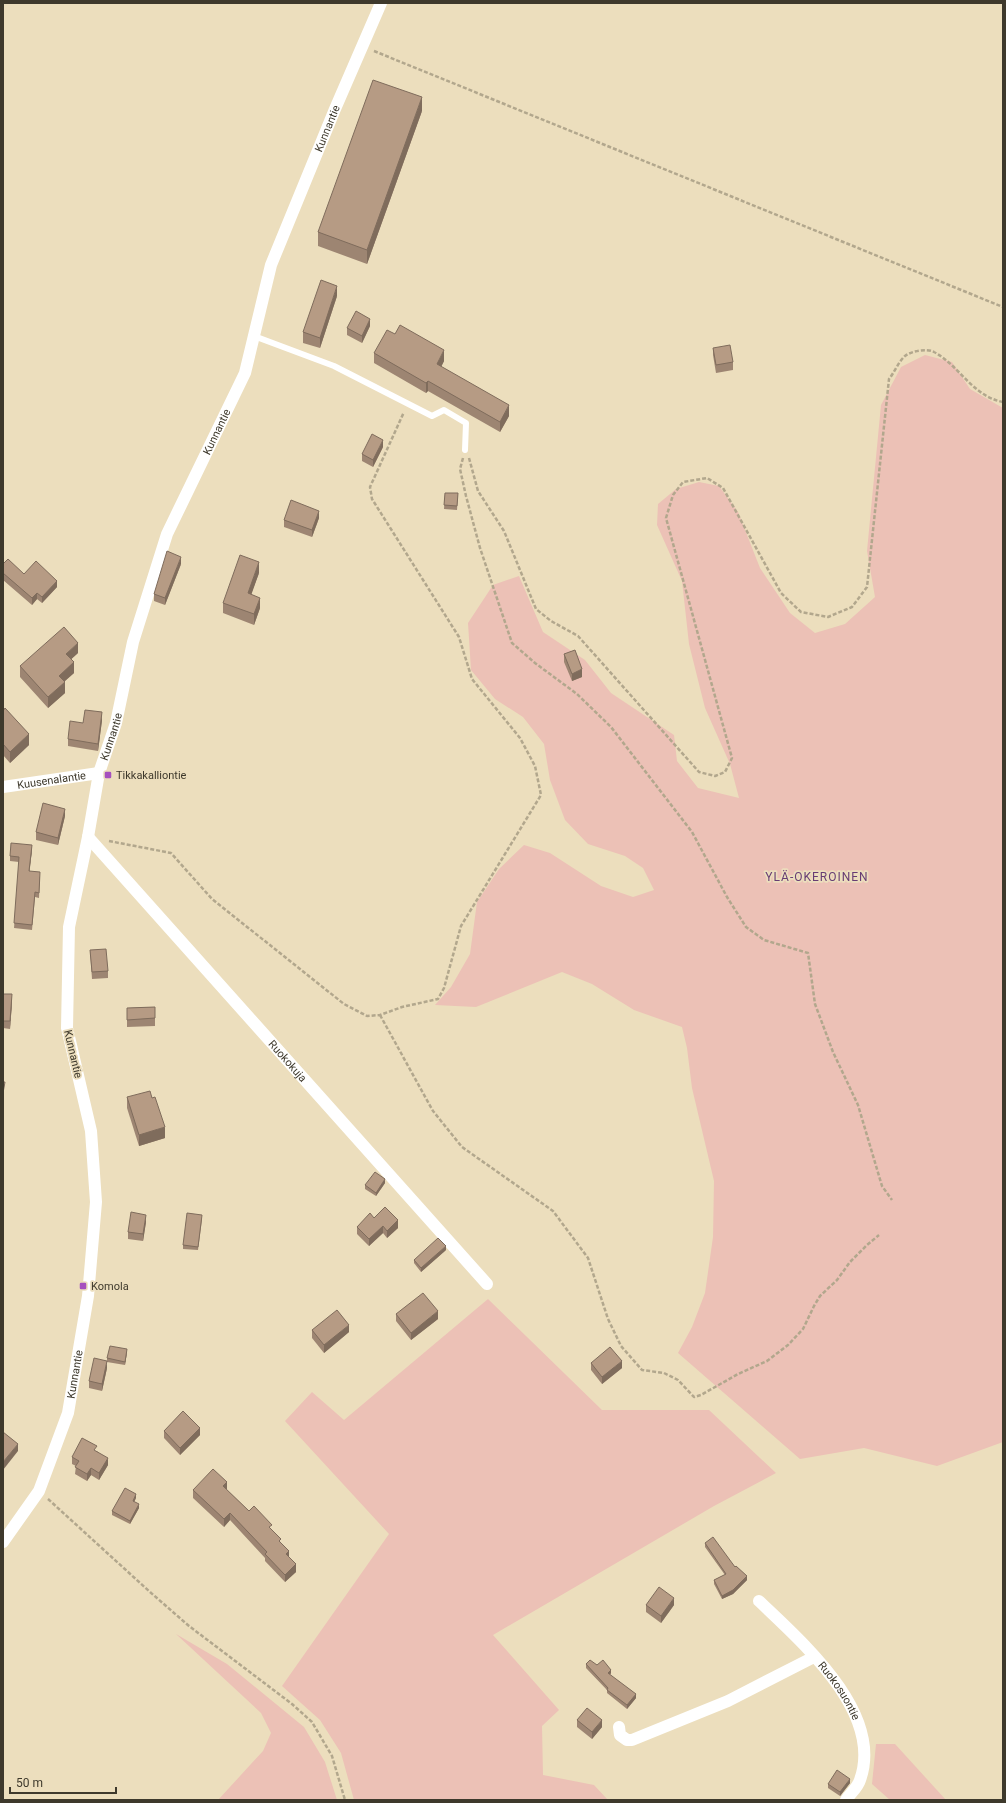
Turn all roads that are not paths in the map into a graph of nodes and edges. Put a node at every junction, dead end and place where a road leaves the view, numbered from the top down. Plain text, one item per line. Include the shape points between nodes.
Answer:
1 (381, 3) edge
2 (254, 336) junction
3 (466, 450) road end
4 (100, 773) junction
5 (3, 786) edge
6 (88, 837) junction
7 (487, 1284) dead end
8 (3, 1542) edge
9 (759, 1601) dead end
10 (814, 1657) junction
11 (619, 1727) dead end
12 (846, 1800) edge

1 - 2 street, Kunnantie via 271,265
2 - 3 lane via 334,366 432,416 444,410 466,423
2 - 4 street, Kunnantie via 246,373 166,534 133,642 116,723
4 - 5 street, Kuusenalantie
4 - 6 street, Kunnantie
6 - 7 street, Ruokokuja
6 - 8 street, Kunnantie via 69,927 67,1028 91,1131 96,1202 88,1296 68,1413 39,1490
9 - 10 street, Ruokosuontie
10 - 11 street via 728,1701 632,1740 620,1735
10 - 12 street, Ruokosuontie via 851,1705 861,1730 865,1752 860,1782

